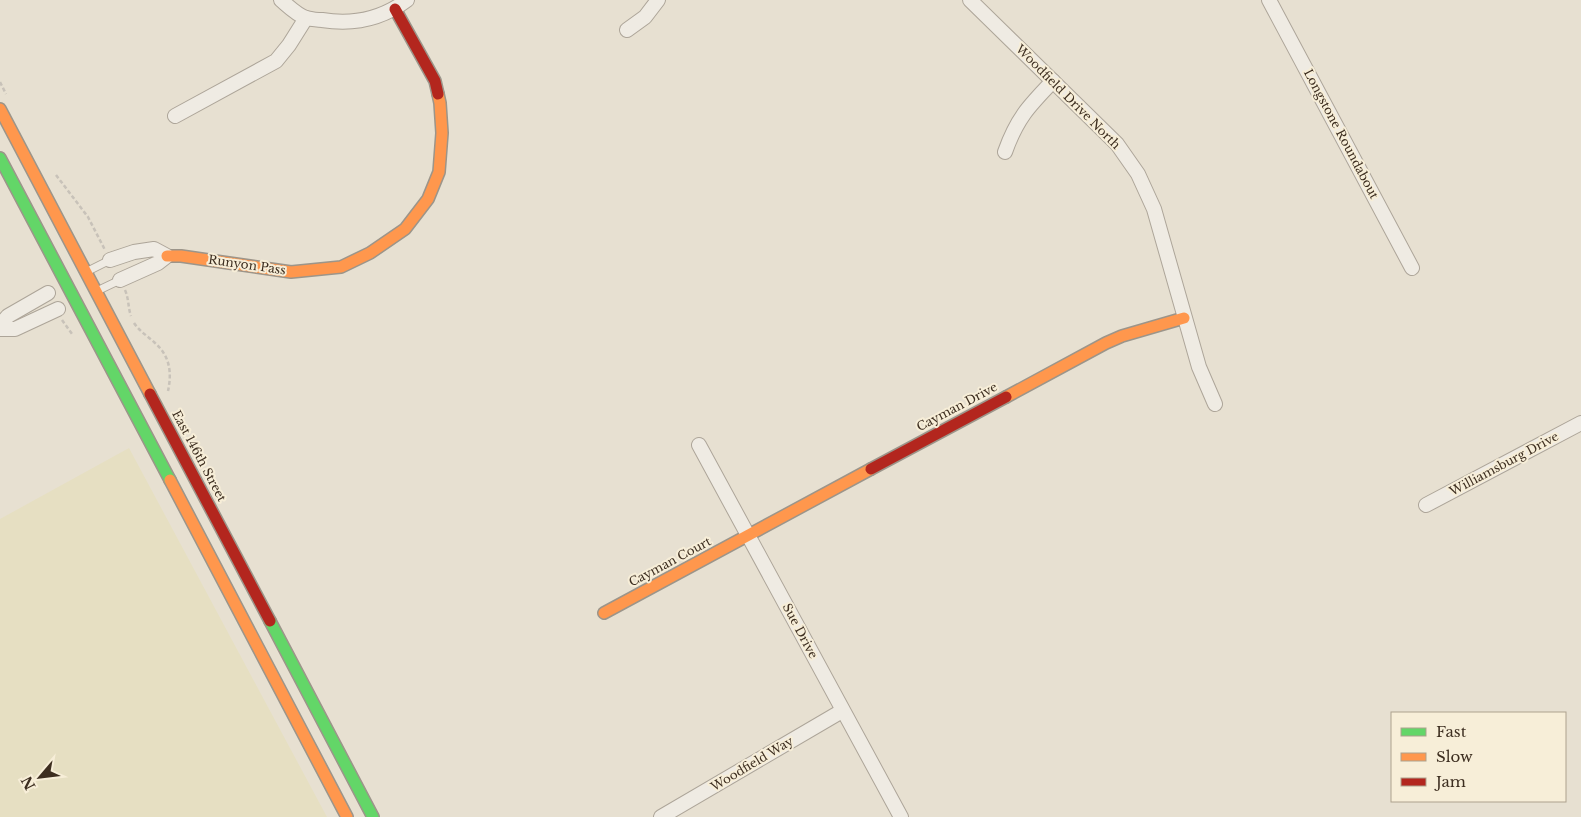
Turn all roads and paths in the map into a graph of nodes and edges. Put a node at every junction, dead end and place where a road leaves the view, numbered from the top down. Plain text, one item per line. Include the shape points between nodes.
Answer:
1 (281, 0) edge
2 (407, 0) edge
3 (658, 0) edge
4 (970, 0) edge
5 (1269, 0) edge
6 (395, 9) junction
7 (306, 18) junction
8 (627, 30) dead end
9 (1053, 81) junction
10 (0, 108) edge
11 (175, 116) dead end
12 (1005, 152) dead end
13 (0, 158) edge
14 (167, 256) junction
15 (110, 260) joint
16 (1412, 268) dead end
17 (84, 274) junction
18 (120, 280) joint
19 (60, 286) junction
20 (93, 292) junction
21 (78, 300) junction
22 (58, 309) joint
23 (1184, 318) junction
24 (0, 327) edge
25 (1216, 404) dead end
26 (1581, 423) edge
27 (699, 445) dead end
28 (1426, 505) dead end
29 (749, 535) junction
30 (604, 613) dead end
31 (842, 711) junction
32 (347, 817) edge
33 (373, 817) edge
34 (661, 817) edge
35 (901, 817) edge

1 - 7 street
2 - 6 street
3 - 8 street via 645,18
4 - 9 street, Woodfield Drive North
5 - 16 street, Longstone Roundabout
6 - 7 street via 365,21 348,23
6 - 14 main road, Runyon Pass via 435,81 442,133 439,172 428,200 405,229 370,253 341,267 291,272
7 - 11 street via 276,61
9 - 12 street via 1022,114
9 - 23 street, Woodfield Drive North via 1117,144 1138,174 1154,209
10 - 17 main road, East 146th Street
13 - 19 main road
14 - 15 street, Runyon Pass via 154,250
14 - 18 street
15 - 17 lane
17 - 20 main road, East 146th Street
18 - 20 lane
19 - 21 main road
19 - 24 street via 8,316
20 - 33 main road, East 146th Street
21 - 22 lane
21 - 32 main road
22 - 24 street via 15,329
23 - 25 street, Woodfield Drive North
23 - 29 main road, Cayman Drive via 1106,343
26 - 28 street, Williamsburg Drive
27 - 29 street, Sue Drive
29 - 30 main road, Cayman Court
29 - 31 street, Sue Drive
31 - 34 street, Woodfield Way
31 - 35 street, Sue Drive

